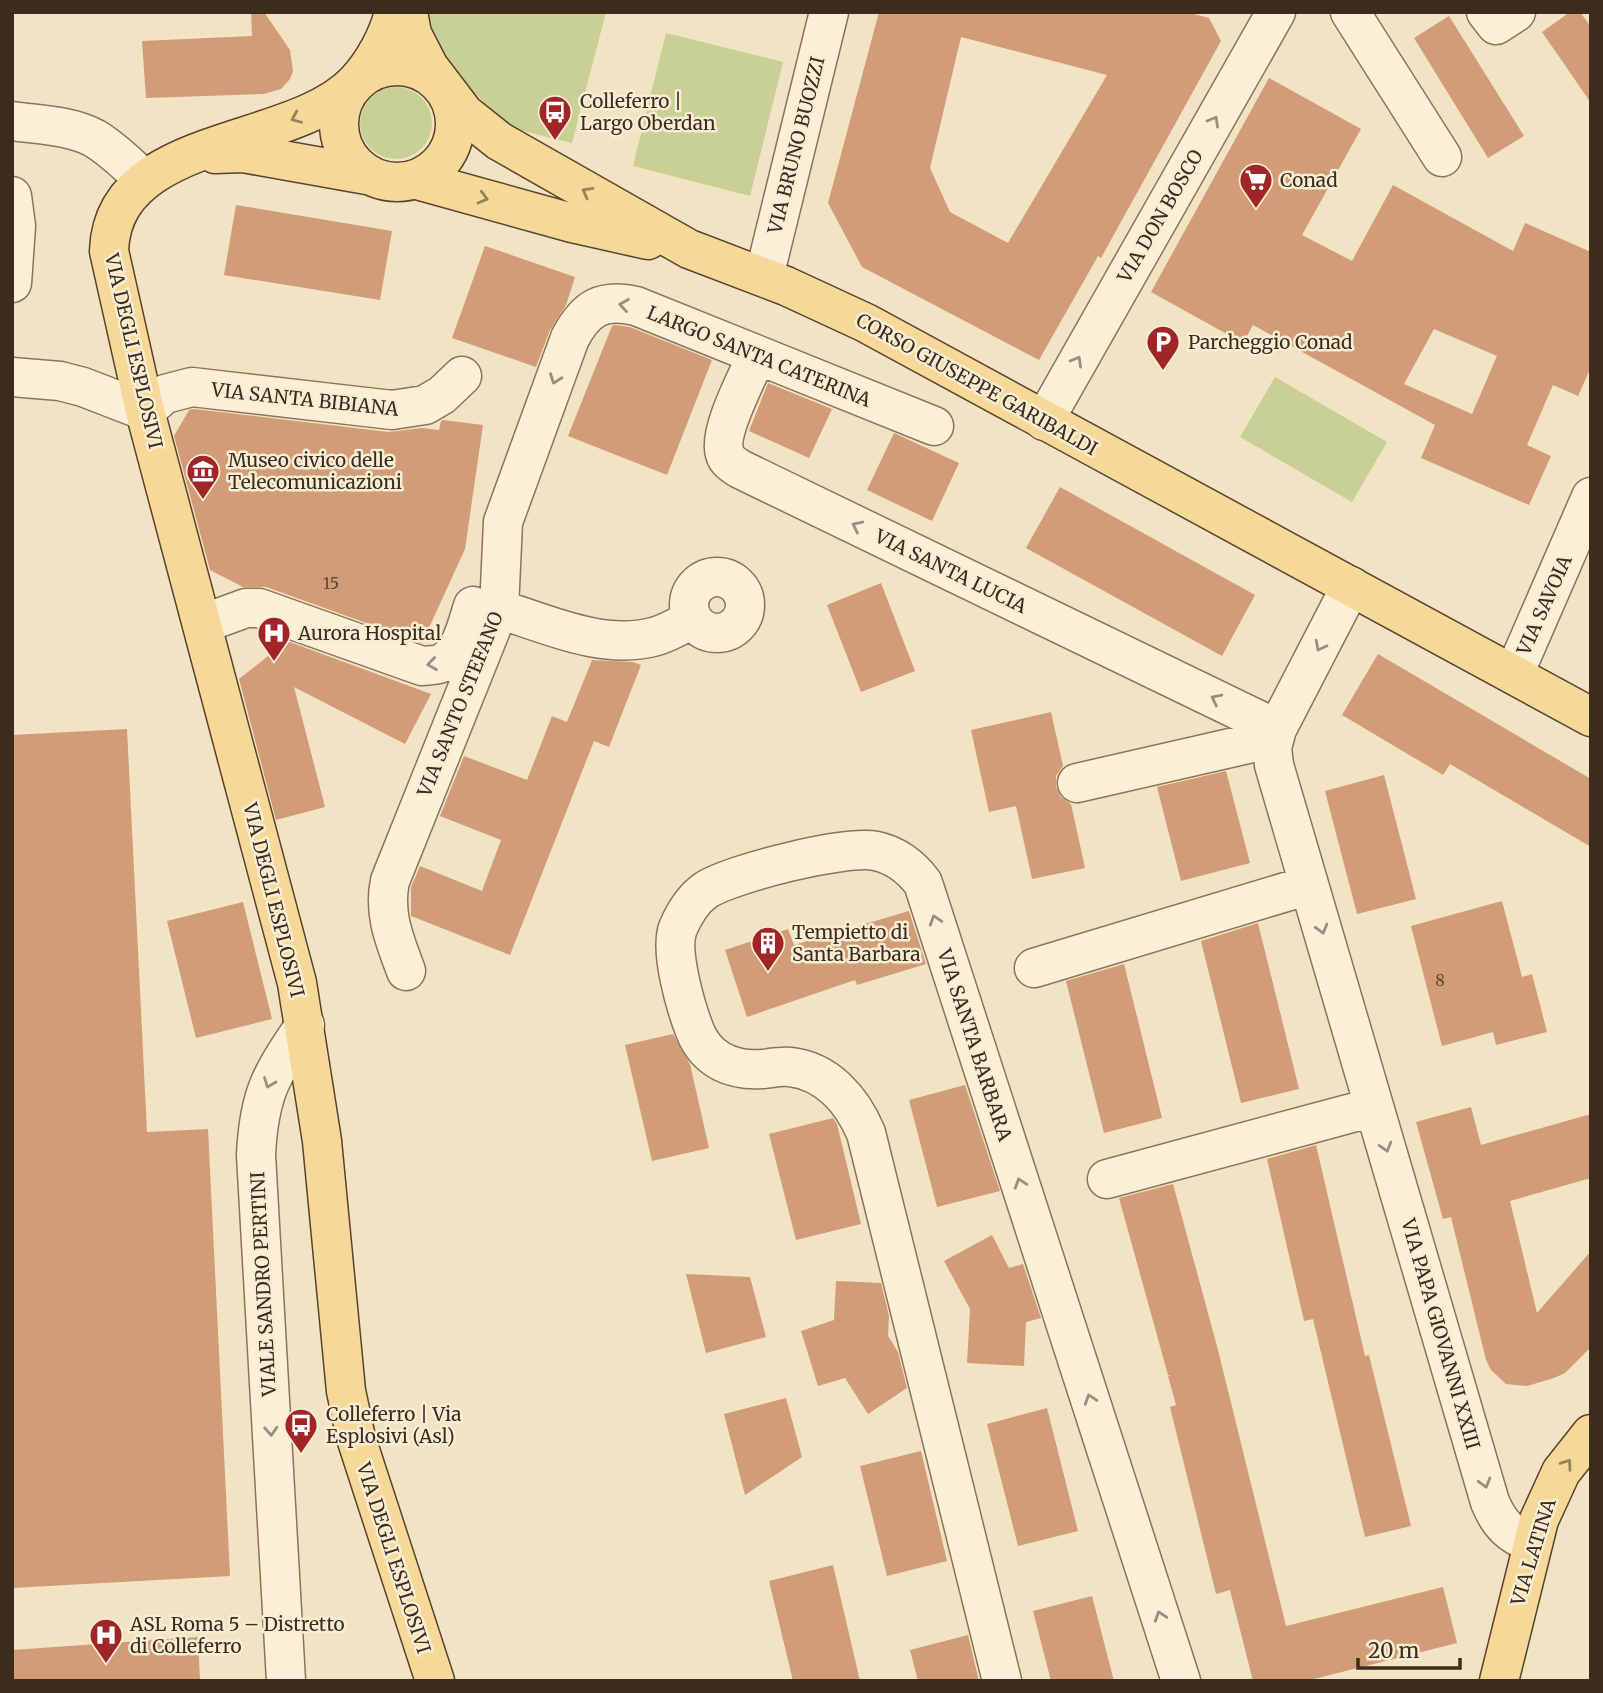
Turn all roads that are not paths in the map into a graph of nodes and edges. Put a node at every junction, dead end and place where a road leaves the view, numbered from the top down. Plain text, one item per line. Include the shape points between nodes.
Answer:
1 (394, 12) edge
2 (408, 12) edge
3 (829, 12) edge
4 (1276, 12) edge
5 (1350, 12) edge
6 (1486, 12) edge
7 (1516, 12) edge
8 (355, 83) junction
9 (446, 91) junction
10 (12, 121) edge
11 (188, 155) junction
12 (1442, 157) dead end
13 (367, 175) junction
14 (145, 180) junction
15 (417, 180) junction
16 (12, 196) edge
17 (689, 249) junction
18 (764, 277) junction
19 (12, 283) edge
20 (583, 317) joint
21 (757, 355) junction
22 (462, 376) dead end
23 (12, 377) edge
24 (145, 411) junction
25 (1044, 421) junction
26 (934, 426) dead end
27 (1591, 497) edge
28 (503, 522) junction
29 (1351, 586) junction
30 (499, 609) junction
31 (692, 619) dead end
32 (202, 624) junction
33 (1514, 674) junction
34 (1591, 718) edge
35 (1276, 734) junction
36 (1077, 783) dead end
37 (1309, 886) junction
38 (1034, 968) dead end
39 (406, 971) dead end
40 (304, 1025) junction
41 (1374, 1107) junction
42 (1107, 1179) dead end
43 (1591, 1434) edge
44 (1532, 1543) junction
45 (286, 1681) edge
46 (435, 1681) edge
47 (1002, 1681) edge
48 (1181, 1681) edge
49 (1499, 1681) edge

1 - 8 main road via 380,46
2 - 9 main road, CORSO GIUSEPPE GARIBALDI via 420,53
3 - 18 street, VIA BRUNO BUOZZI
25 -> 4 street, VIA DON BOSCO
5 - 12 street
6 - 7 street via 1496,24
8 - 9 main road via 369,72 402,65 419,69
8 -> 11 main road, VIA DEGLI ESPLOSIVI via 299,117
8 - 13 main road via 344,98 339,132 349,156
9 - 15 main road via 455,110 453,142 443,161
17 -> 9 main road, CORSO GIUSEPPE GARIBALDI via 499,141 476,125
10 - 14 street via 59,127 93,138
11 - 13 main road, VIA DEGLI ESPLOSIVI via 243,153
11 - 14 main road, VIA DEGLI ESPLOSIVI
13 - 15 main road via 392,182
14 - 24 main road, VIA DEGLI ESPLOSIVI via 117,216 109,251
15 -> 17 main road via 572,223
16 - 19 street via 16,226
17 - 18 main road, CORSO GIUSEPPE GARIBALDI
18 - 25 main road, CORSO GIUSEPPE GARIBALDI via 866,323
21 -> 20 street, LARGO SANTA CATERINA via 621,303 601,305
20 -> 28 street, VIA SANTO STEFANO via 570,338
21 - 26 street, LARGO SANTA CATERINA
35 -> 21 street, VIA SANTA LUCIA via 730,463 724,445 727,430
22 - 24 street, VIA SANTA BIBIANA via 425,405 406,409 370,409 192,387 165,394
23 - 24 street via 60,381
24 - 32 main road, VIA DEGLI ESPLOSIVI
25 - 29 main road, CORSO GIUSEPPE GARIBALDI
27 - 33 street, VIA SAVOIA
28 - 30 street, VIA SANTO STEFANO
28 -> 32 street via 463,636 444,662 422,666 259,608 246,608
29 - 33 main road, CORSO GIUSEPPE GARIBALDI
29 -> 35 street
30 - 31 street via 582,635 630,640 656,637
30 - 39 street, VIA SANTO STEFANO via 390,881 390,927
32 - 40 main road, VIA DEGLI ESPLOSIVI via 292,960
33 - 34 main road, CORSO GIUSEPPE GARIBALDI
35 - 36 street
35 - 37 street, VIA PAPA GIOVANNI XXIII via 1274,765
37 - 38 street
37 -> 41 street, VIA PAPA GIOVANNI XXIII
40 -> 45 street, VIALE SANDRO PERTINI via 268,1082 260,1109 256,1155
40 - 46 main road, VIA DEGLI ESPLOSIVI via 326,1177 348,1403 369,1483
41 - 42 street
41 -> 44 street, VIA PAPA GIOVANNI XXIII via 1494,1511 1502,1526
44 -> 43 main road, VIA LATINA via 1556,1481
44 - 49 main road, VIA LATINA
48 -> 47 street, VIA SANTA BARBARA via 923,883 904,863 874,851 840,850 706,890 677,930 675,959 695,1032 718,1061 738,1069 786,1066 810,1072 842,1093 860,1119

